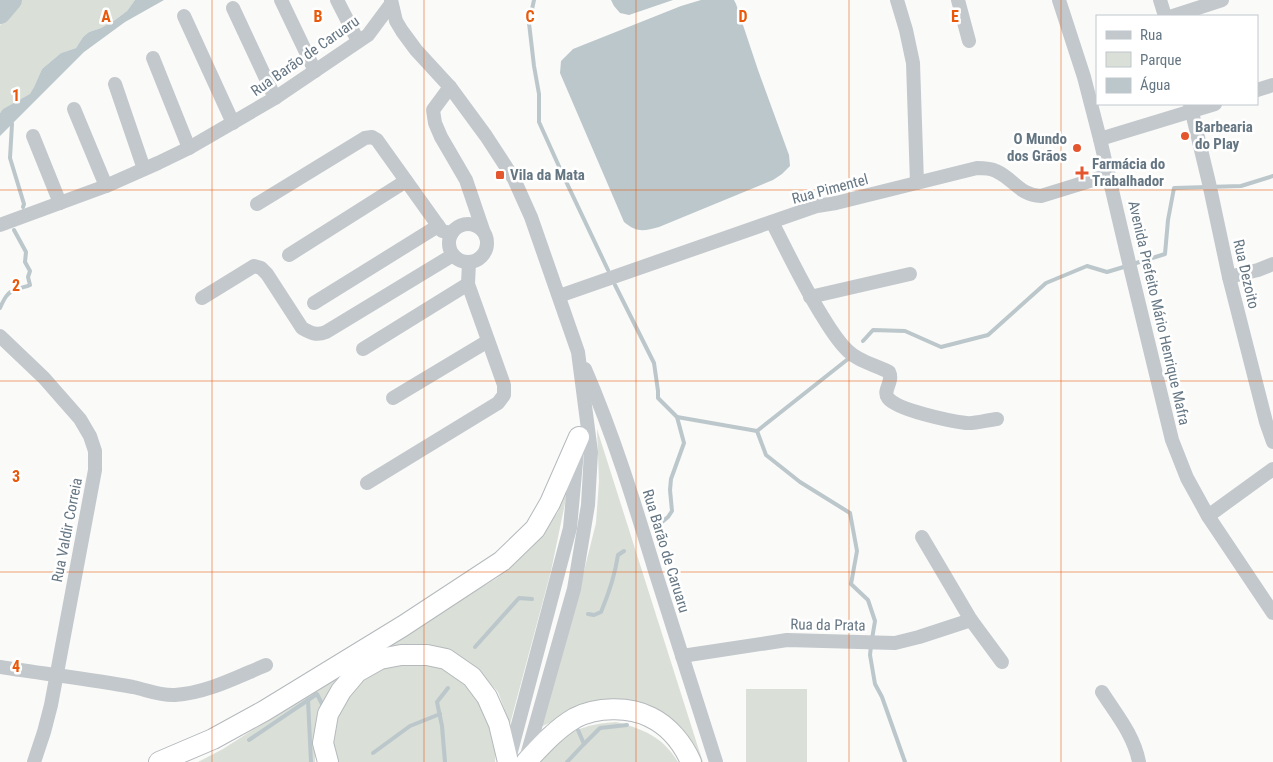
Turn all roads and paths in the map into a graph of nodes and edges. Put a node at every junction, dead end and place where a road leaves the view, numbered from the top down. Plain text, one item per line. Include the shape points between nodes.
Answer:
1 (281, 0) edge
2 (337, 0) edge
3 (896, 0) edge
4 (958, 0) edge
5 (1059, 0) edge
6 (1160, 0) edge
7 (1222, 0) edge
8 (391, 2) edge
9 (233, 8) dead end
10 (1165, 15) edge
11 (1176, 15) edge
12 (184, 16) dead end
13 (396, 21) junction
14 (363, 38) junction
15 (969, 40) dead end
16 (153, 58) dead end
17 (315, 71) junction
18 (115, 84) dead end
19 (1273, 85) edge
20 (450, 87) junction
21 (1258, 90) edge
22 (276, 98) junction
23 (1207, 105) edge
24 (1191, 107) edge
25 (74, 109) dead end
26 (233, 123) junction
27 (33, 136) dead end
28 (1100, 139) junction
29 (189, 148) junction
30 (144, 169) junction
31 (1109, 175) junction
32 (406, 181) junction
33 (917, 183) junction
34 (106, 186) junction
35 (472, 200) junction
36 (60, 203) junction
37 (257, 204) dead end
38 (772, 222) junction
39 (467, 224) junction
40 (0, 225) edge
41 (438, 226) junction
42 (482, 230) junction
43 (452, 233) junction
44 (290, 255) dead end
45 (453, 255) junction
46 (469, 262) junction
47 (1273, 264) edge
48 (910, 274) dead end
49 (1229, 277) junction
50 (468, 284) junction
51 (559, 296) junction
52 (810, 297) junction
53 (202, 298) dead end
54 (314, 303) dead end
55 (570, 328) junction
56 (0, 336) edge
57 (488, 341) junction
58 (363, 349) dead end
59 (578, 352) junction
60 (393, 398) dead end
61 (997, 419) dead end
62 (579, 437) junction
63 (1273, 442) edge
64 (1273, 469) edge
65 (367, 483) dead end
66 (1208, 516) junction
67 (922, 537) dead end
68 (1273, 613) edge
69 (971, 620) junction
70 (682, 656) junction
71 (1002, 662) dead end
72 (266, 665) dead end
73 (0, 667) edge
74 (56, 676) junction
75 (1102, 692) dead end
76 (34, 762) edge
77 (159, 762) edge
78 (328, 762) edge
79 (508, 762) edge
80 (526, 762) edge
81 (692, 762) edge
82 (716, 762) edge
83 (1139, 762) edge

1 - 17 street
2 - 14 street
3 - 33 street via 913,63
4 - 15 street
5 - 28 street, Avenida Prefeito Mário Henrique Mafra
6 - 10 street
7 - 11 street
8 - 13 street, Rua Barão de Caruaru
8 - 14 street, Rua Barão de Caruaru
9 - 22 street
12 - 26 street
13 - 14 street
13 - 20 street, Rua Barão de Caruaru via 416,50
14 - 17 street, Rua Barão de Caruaru
16 - 29 street
17 - 22 street, Rua Barão de Caruaru
18 - 30 street
19 - 21 street
20 - 35 street via 433,110 435,123 466,180
20 - 51 street, Rua Barão de Caruaru via 514,179
22 - 26 street, Rua Barão de Caruaru
23 - 24 street
24 - 28 street
24 - 49 street, Rua Dezoito
25 - 34 street
26 - 29 street, Rua Barão de Caruaru
27 - 36 street
28 - 31 street, Avenida Prefeito Mário Henrique Mafra
29 - 30 street, Rua Barão de Caruaru
30 - 34 street, Rua Barão de Caruaru
31 - 33 street, Rua Pimentel via 1041,196 1024,192 997,171 987,168
31 - 66 street, Avenida Prefeito Mário Henrique Mafra via 1172,440 1187,478
32 - 37 street via 377,140 365,138
32 - 41 street
32 - 44 street
33 - 38 street, Rua Pimentel via 817,206
34 - 36 street, Rua Barão de Caruaru
35 - 39 street
35 - 42 street
36 - 40 street, Rua Barão de Caruaru
38 - 51 street, Rua Pimentel
38 - 52 street
39 - 42 street
39 - 43 street
41 - 43 street via 442,231
41 - 54 street
42 - 46 street via 487,241 484,253
43 - 45 street via 449,244
45 - 46 street
45 - 53 street via 319,334 302,328 261,268 254,266
46 - 50 street
47 - 49 street
48 - 52 street
49 - 63 street, Rua Dezoito
50 - 57 street
50 - 58 street
51 - 55 street, Rua Barão de Caruaru
52 - 61 street via 849,353 889,372 891,380 886,396 892,402 926,415 967,423
55 - 59 street, Rua Barão de Caruaru
55 - 62 street
56 - 74 street, Rua Valdir Correia via 44,378 80,419 94,451 95,470
57 - 60 street
57 - 65 street via 504,385 504,395 498,403
59 - 70 street, Rua Barão de Caruaru via 622,465
59 - 80 street, Rua Barão de Caruaru via 591,452 588,505 574,588
62 - 77 highway via 535,529 502,561 264,711 213,739
62 - 79 street via 570,528
64 - 66 street
66 - 68 street, Avenida Prefeito Mário Henrique Mafra
67 - 69 street
69 - 70 street, Rua da Prata via 895,643 787,640
69 - 71 street
70 - 82 street, Rua Barão de Caruaru
72 - 74 street via 215,686 174,695
73 - 74 street
74 - 76 street, Rua Valdir Correia
75 - 83 street via 1130,734
78 - 79 highway via 323,743 328,714 341,690 357,672 380,659 401,655 446,659 472,677 487,696 499,724
80 - 81 highway via 576,718 613,709 650,717 678,740

